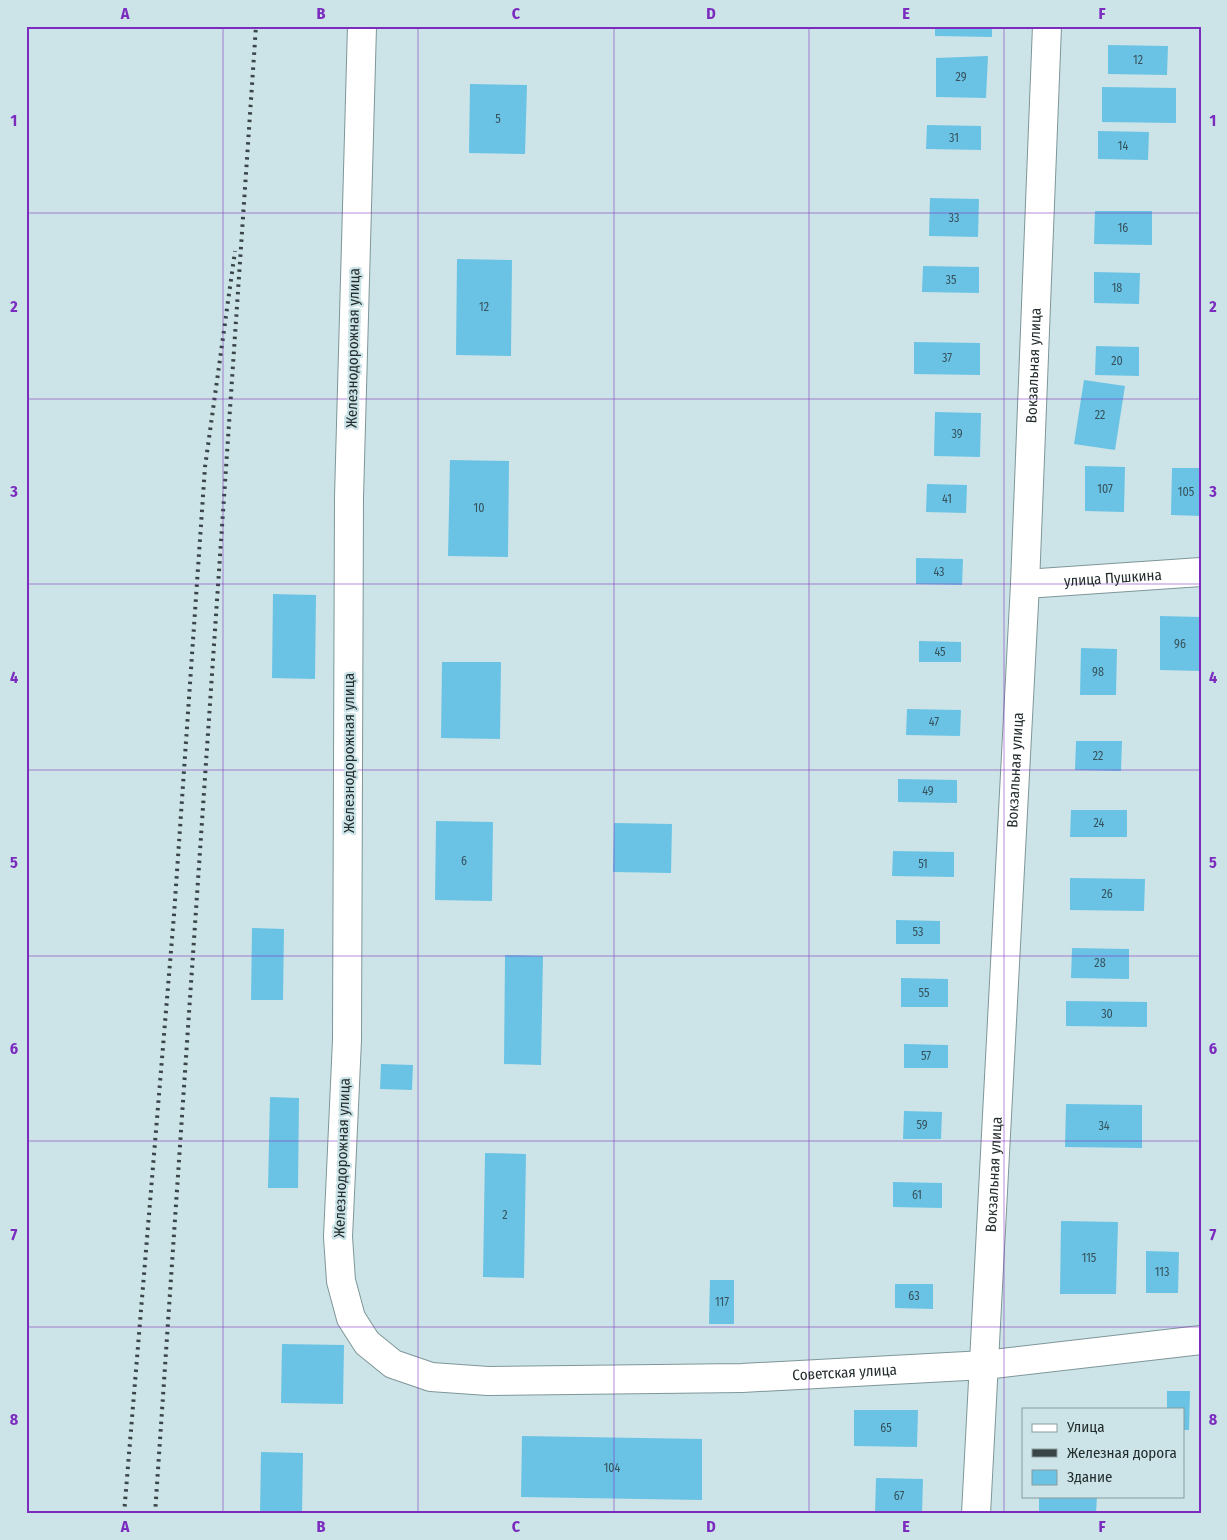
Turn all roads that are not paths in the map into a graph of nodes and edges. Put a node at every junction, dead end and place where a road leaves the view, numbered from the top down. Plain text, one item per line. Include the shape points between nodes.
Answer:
1 (362, 26) edge
2 (1047, 26) edge
3 (1201, 572) edge
4 (1025, 584) junction
5 (1201, 1340) edge
6 (985, 1365) junction
7 (488, 1381) joint
8 (976, 1514) edge

1 - 7 street, Железнодорожная улица via 350,497 348,1040 338,1237 341,1281 351,1318 367,1342 393,1364 431,1377
2 - 4 street, Вокзальная улица
3 - 4 street, улица Пушкина
4 - 6 street, Вокзальная улица
5 - 6 street, Советская улица
6 - 7 street, Советская улица via 742,1378
6 - 8 street, Вокзальная улица

